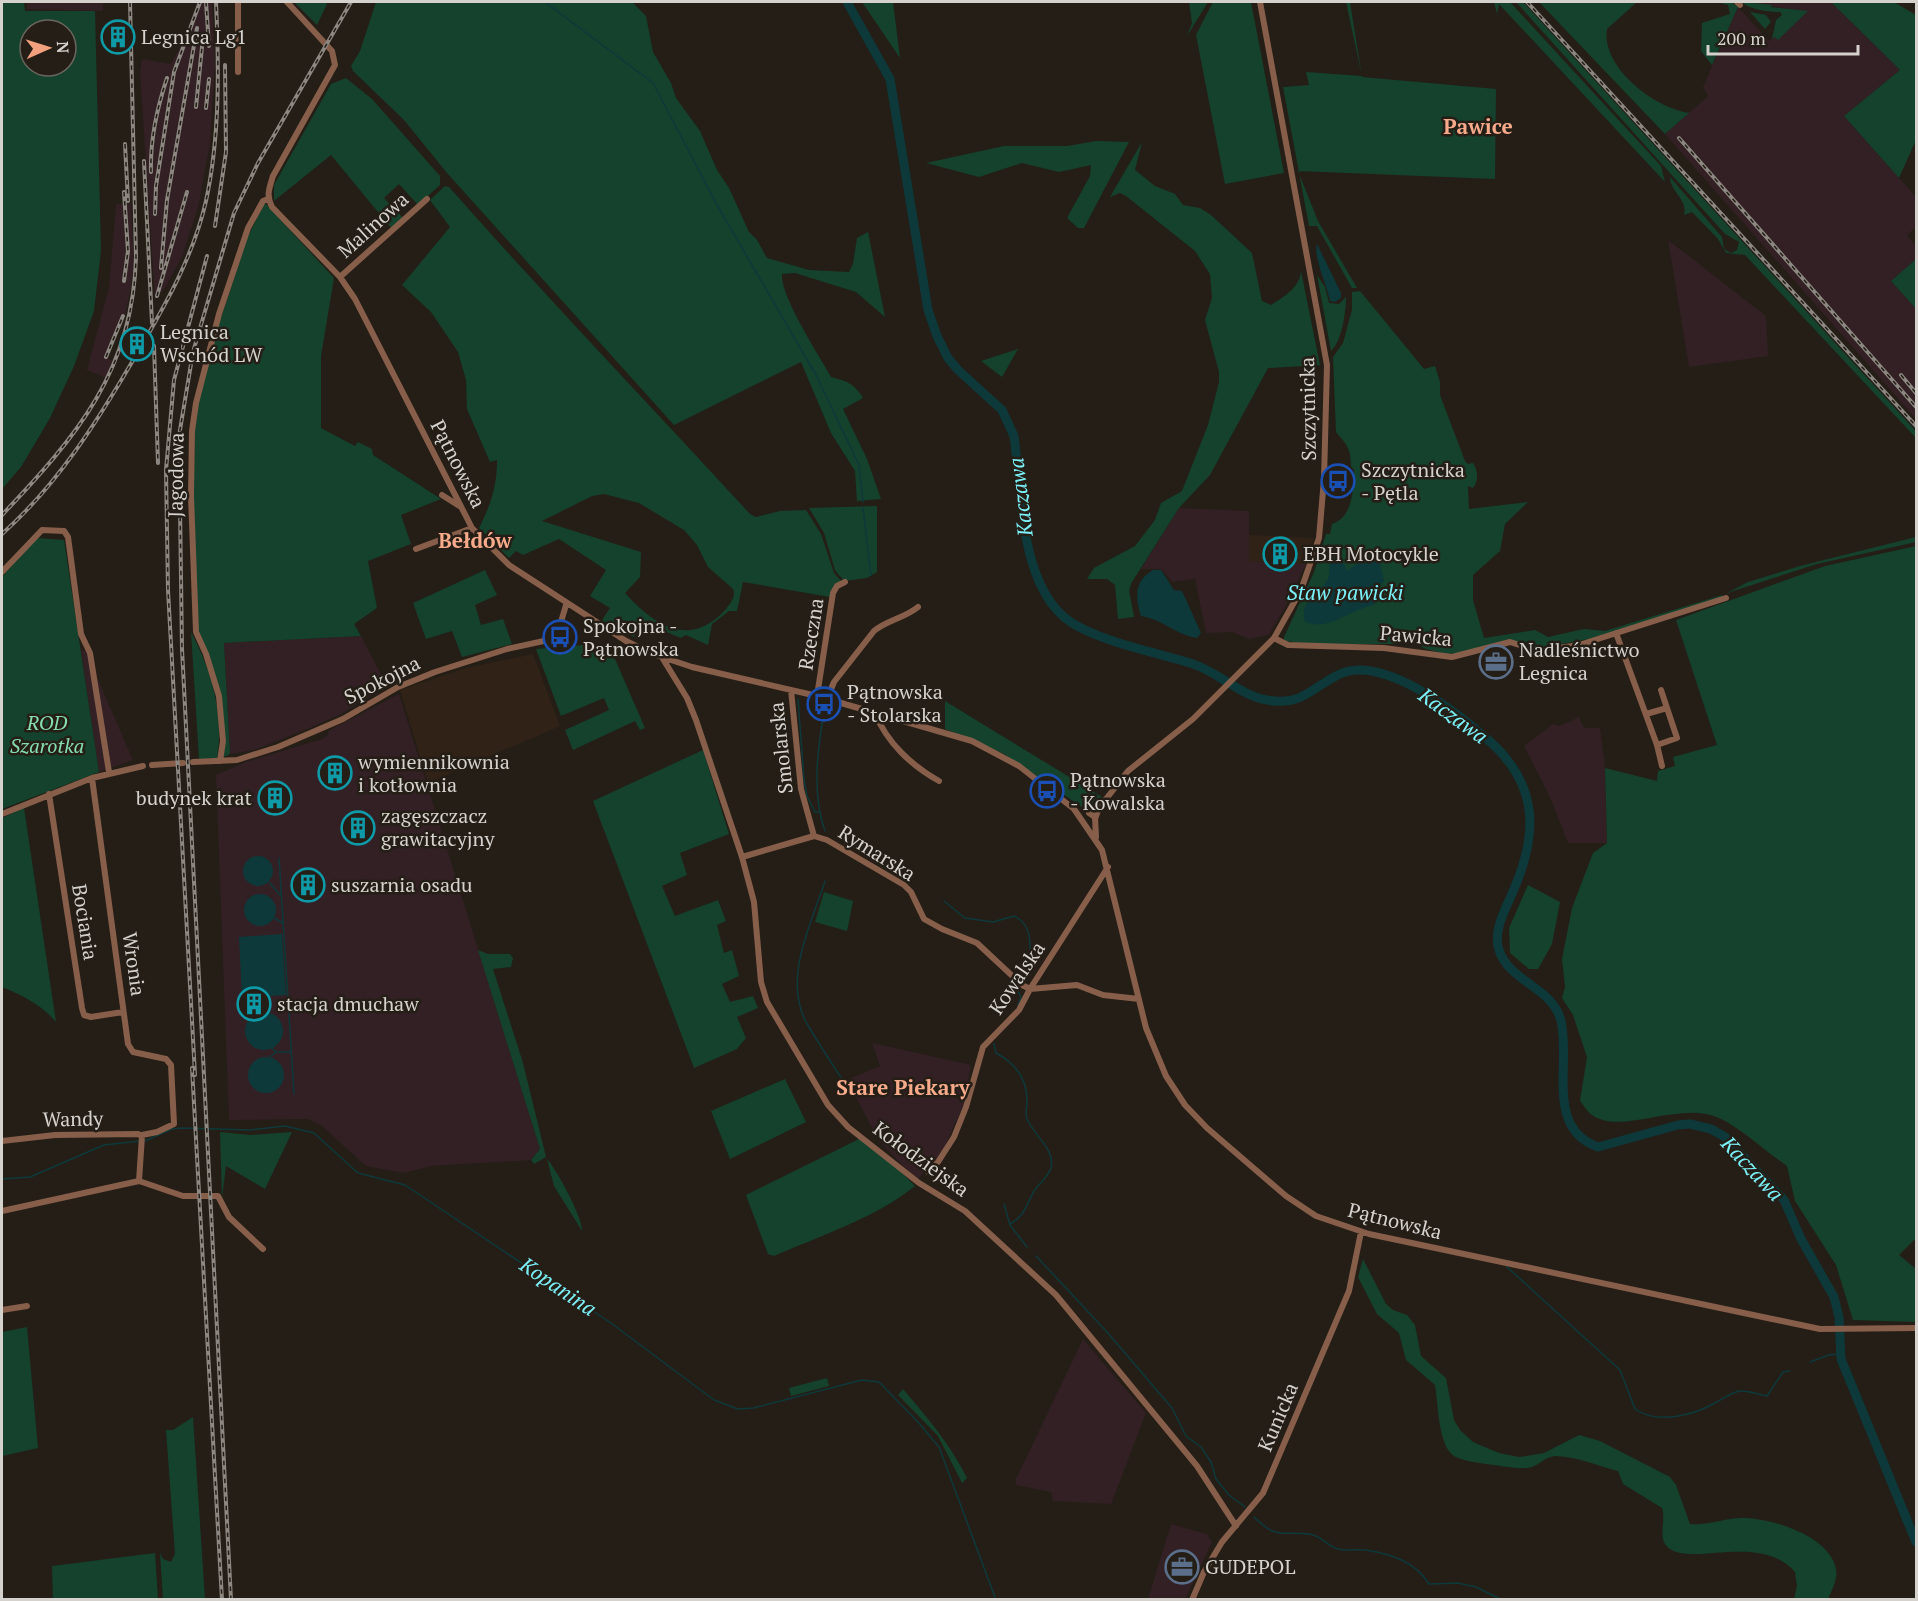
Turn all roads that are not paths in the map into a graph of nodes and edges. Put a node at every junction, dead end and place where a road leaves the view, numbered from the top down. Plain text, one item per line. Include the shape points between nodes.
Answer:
1 (238, 2) edge
2 (286, 2) edge
3 (1260, 2) edge
4 (238, 72) dead end
5 (268, 199) junction
6 (427, 199) dead end
7 (340, 277) junction
8 (442, 495) dead end
9 (462, 507) junction
10 (472, 528) junction
11 (416, 549) dead end
12 (2, 572) edge
13 (845, 582) dead end
14 (1726, 598) dead end
15 (566, 604) junction
16 (918, 607) dead end
17 (1616, 633) junction
18 (1274, 638) junction
19 (663, 658) junction
20 (792, 690) junction
21 (1661, 690) dead end
22 (817, 696) junction
23 (827, 699) junction
24 (1667, 708) junction
25 (875, 713) junction
26 (1647, 714) junction
27 (1656, 745) junction
28 (220, 761) junction
29 (193, 762) dead end
30 (183, 763) dead end
31 (152, 765) dead end
32 (143, 766) dead end
33 (1662, 766) dead end
34 (110, 772) junction
35 (92, 778) junction
36 (939, 782) dead end
37 (50, 795) junction
38 (1099, 808) junction
39 (1074, 809) junction
40 (1089, 813) junction
41 (2, 814) edge
42 (1095, 820) junction
43 (1084, 823) junction
44 (814, 836) junction
45 (1096, 838) junction
46 (742, 857) junction
47 (1108, 867) junction
48 (1030, 988) junction
49 (1139, 999) junction
50 (123, 1012) junction
51 (174, 1124) joint
52 (142, 1136) junction
53 (2, 1141) edge
54 (928, 1172) dead end
55 (139, 1181) junction
56 (2, 1211) edge
57 (1361, 1232) junction
58 (263, 1249) dead end
59 (27, 1306) dead end
60 (2, 1310) edge
61 (1917, 1328) edge
62 (1236, 1526) junction
63 (1192, 1599) edge

1 - 4 street
2 - 5 street via 332,51 335,65 273,176
3 - 18 street, Szczytnicka via 1328,387 1319,538 1297,597
5 - 7 street, Pątnowska
5 - 28 street, Jagodowa via 248,228 219,315 192,431 196,632 219,696 223,741
6 - 7 street, Malinowa
7 - 9 street, Pątnowska via 361,309
8 - 9 street
9 - 10 street, Pątnowska
10 - 11 street
10 - 15 street, Pątnowska via 508,566
12 - 34 street via 42,530 64,531 68,537 81,634 90,653
13 - 22 street, Rzeczna via 833,593
14 - 17 street, Pawicka
15 - 19 street, Pątnowska via 626,642
15 - 28 street, Spokojna via 553,639 435,672 278,747 237,760
16 - 23 street via 874,631 834,682
17 - 18 street, Pawicka via 1579,645 1538,651 1510,642 1499,643 1452,657 1384,648 1288,645
17 - 26 street via 1630,679
18 - 38 street, Szczytnicka via 1193,718 1129,770
19 - 20 street, Pątnowska
19 - 46 street, Kołodziejska via 693,713
20 - 22 street, Pątnowska
20 - 44 street, Smolarska via 801,789
21 - 24 street
22 - 23 street, Pątnowska
23 - 25 street, Pątnowska
24 - 26 street
24 - 27 street via 1677,738
25 - 36 street via 881,728 913,766
25 - 39 street, Pątnowska via 985,747 1019,766
26 - 27 street
27 - 33 street
28 - 29 street, Spokojna
30 - 31 street
32 - 34 street
34 - 35 street
35 - 37 street
35 - 50 street, Wronia
37 - 41 street
37 - 50 street, Bociania via 84,1016
38 - 40 street, Szczytnicka
38 - 42 street, Szczytnicka
39 - 40 street, Pątnowska
39 - 43 street, Pątnowska
40 - 42 street
40 - 43 street, Szczytnicka
42 - 43 street
42 - 45 street, Pątnowska
43 - 45 street, Pątnowska
44 - 46 street, Rymarska
44 - 48 street, Rymarska via 835,843 904,885 924,919 977,943
45 - 47 street, Pątnowska
46 - 62 street, Kołodziejska via 754,902 761,982 767,1002 828,1105 848,1127 919,1184 965,1211 1056,1295 1197,1466
47 - 48 street, Kowalska
47 - 49 street, Pątnowska
48 - 49 street via 1077,985 1103,995
48 - 54 street, Kowalska via 1019,1010 982,1047 954,1137
49 - 57 street, Pątnowska via 1154,1050 1185,1105 1286,1196 1316,1216
50 - 51 street, Wronia via 133,1052 170,1061
51 - 52 street, Wandy
52 - 53 street, Wandy via 55,1135
52 - 55 street
55 - 56 street
55 - 58 street via 183,1196 218,1196 229,1216
57 - 61 street, Pątnowska via 1820,1329
57 - 62 street, Kunicka via 1349,1291 1320,1361 1263,1493
59 - 60 street
62 - 63 street, Kunicka via 1204,1572

